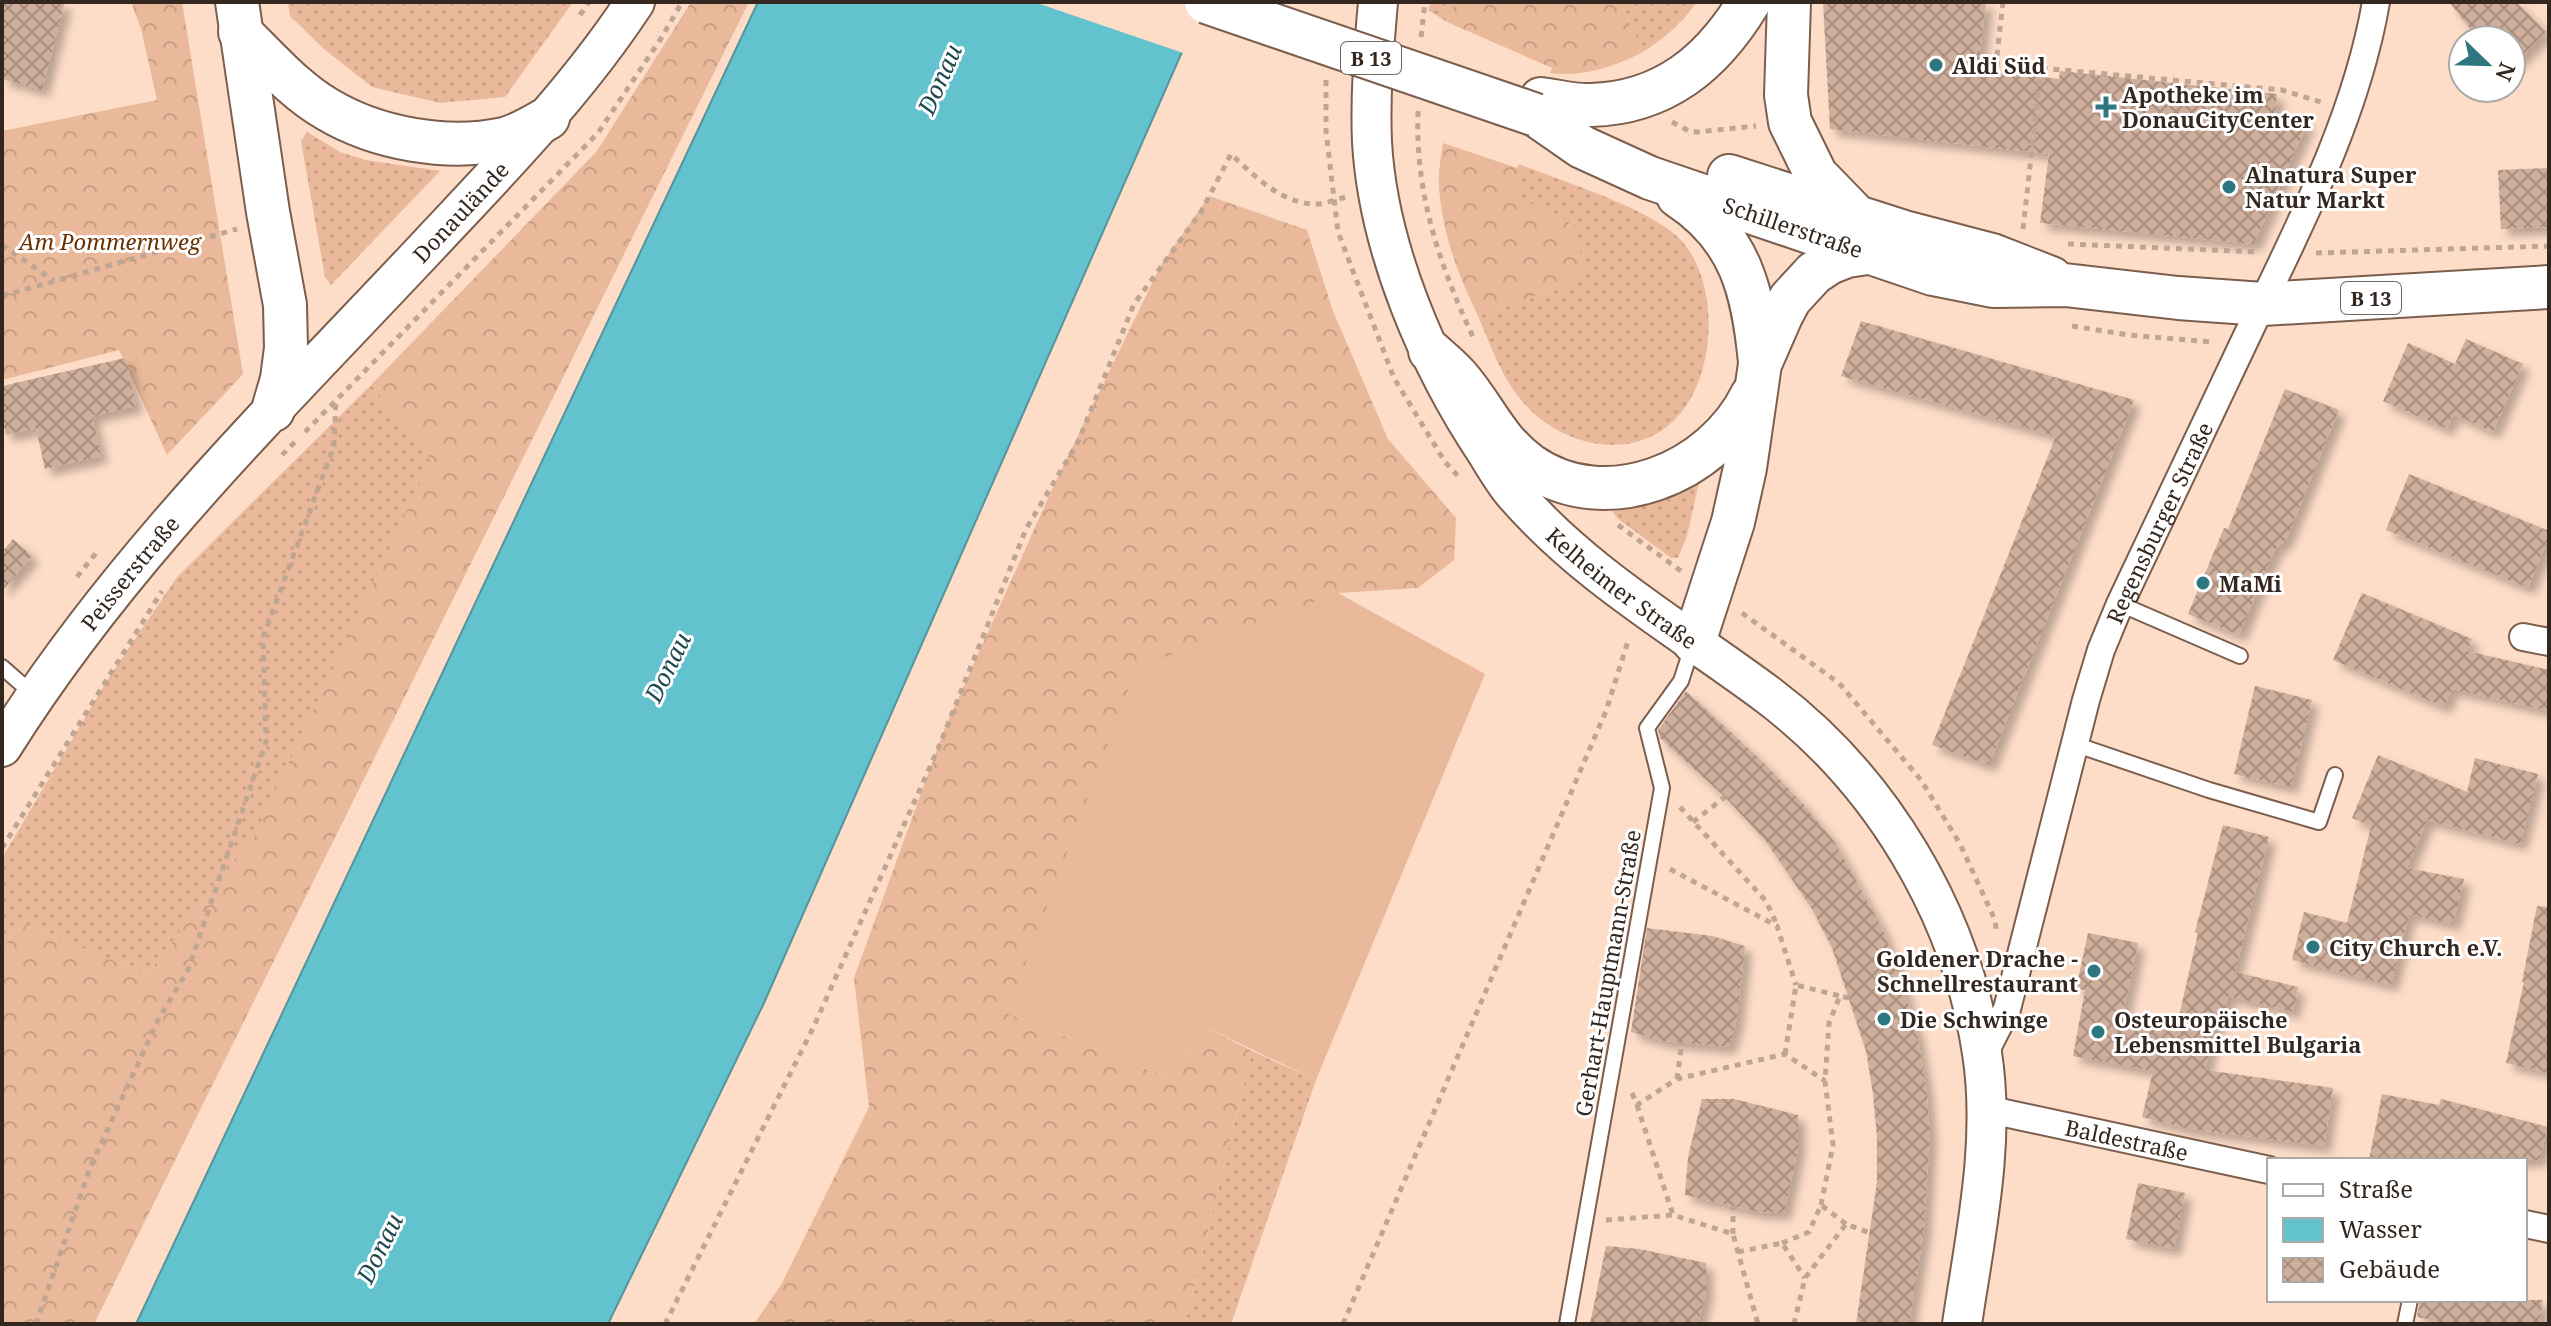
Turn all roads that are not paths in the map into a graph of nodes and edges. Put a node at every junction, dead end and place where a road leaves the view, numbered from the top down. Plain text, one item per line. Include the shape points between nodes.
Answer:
1 (635, 2) edge
2 (1206, 2) edge
3 (1258, 2) edge
4 (1749, 2) edge
5 (1789, 2) edge
6 (2376, 2) edge
7 (1378, 3) edge
8 (238, 17) edge
9 (1538, 107) junction
10 (548, 118) junction
11 (1650, 178) junction
12 (1861, 234) junction
13 (2549, 287) edge
14 (2263, 304) junction
15 (1430, 351) junction
16 (1758, 376) junction
17 (273, 410) junction
18 (2120, 604) junction
19 (1694, 642) junction
20 (2240, 656) dead end
21 (2, 667) edge
22 (34, 696) junction
23 (2074, 744) junction
24 (2, 747) edge
25 (2335, 775) dead end
26 (1983, 1056) junction
27 (1986, 1109) junction
28 (2267, 1170) edge
29 (2527, 1224) edge
30 (2549, 1229) edge
31 (2410, 1302) edge
32 (1567, 1324) edge
33 (1962, 1324) edge
34 (2405, 1324) edge

1 - 10 street, Donaulände
2 - 9 main road, B 13, bridge
3 - 9 main road, B 13
4 - 9 main road via 1712,54 1670,85 1613,103
5 - 12 main road via 1790,122 1816,175
6 - 14 street, Regensburger Straße via 2346,111
7 - 15 street, Kelheimer Straße via 1372,94 1377,189 1397,269
8 - 10 main road via 296,87 326,109 392,136 482,141 506,138
8 - 17 main road via 285,305 286,348
9 - 11 main road, Schillerstraße / B 13 via 1582,147
9 - 12 main road, Schillerstraße / B 13
10 - 17 street, Donaulände
11 - 12 main road, Schillerstraße / B 13
11 - 16 main road via 1716,226 1734,253 1756,319
12 - 14 main road, Schillerstraße / B 13 via 1904,232 2021,264 2065,285
12 - 16 main road via 1847,256 1814,273 1790,299
13 - 14 main road, Schillerstraße / B 13
14 - 18 street, Regensburger Straße
15 - 16 main road via 1457,375 1507,445 1530,465 1570,484 1595,488 1637,485 1701,457 1735,423
15 - 19 street, Kelheimer Straße via 1457,405 1511,489 1569,549
16 - 19 main road via 1733,522
17 - 22 street, Peisserstraße via 116,586
18 - 20 lane
18 - 23 street, Regensburger Straße
19 - 26 street, Kelheimer Straße via 1771,697 1842,760 1883,813 1928,885 1960,960
19 - 32 lane, Gerhart-Hauptmann-Straße via 1681,681 1647,728 1662,788
21 - 22 lane
22 - 24 street, Peisserstraße
23 - 25 lane via 2319,822
23 - 26 street, Regensburger Straße via 2007,1009
26 - 27 street, Kelheimer Straße
27 - 28 street, Baldestraße
27 - 33 street via 1983,1176
29 - 30 street
31 - 34 lane

